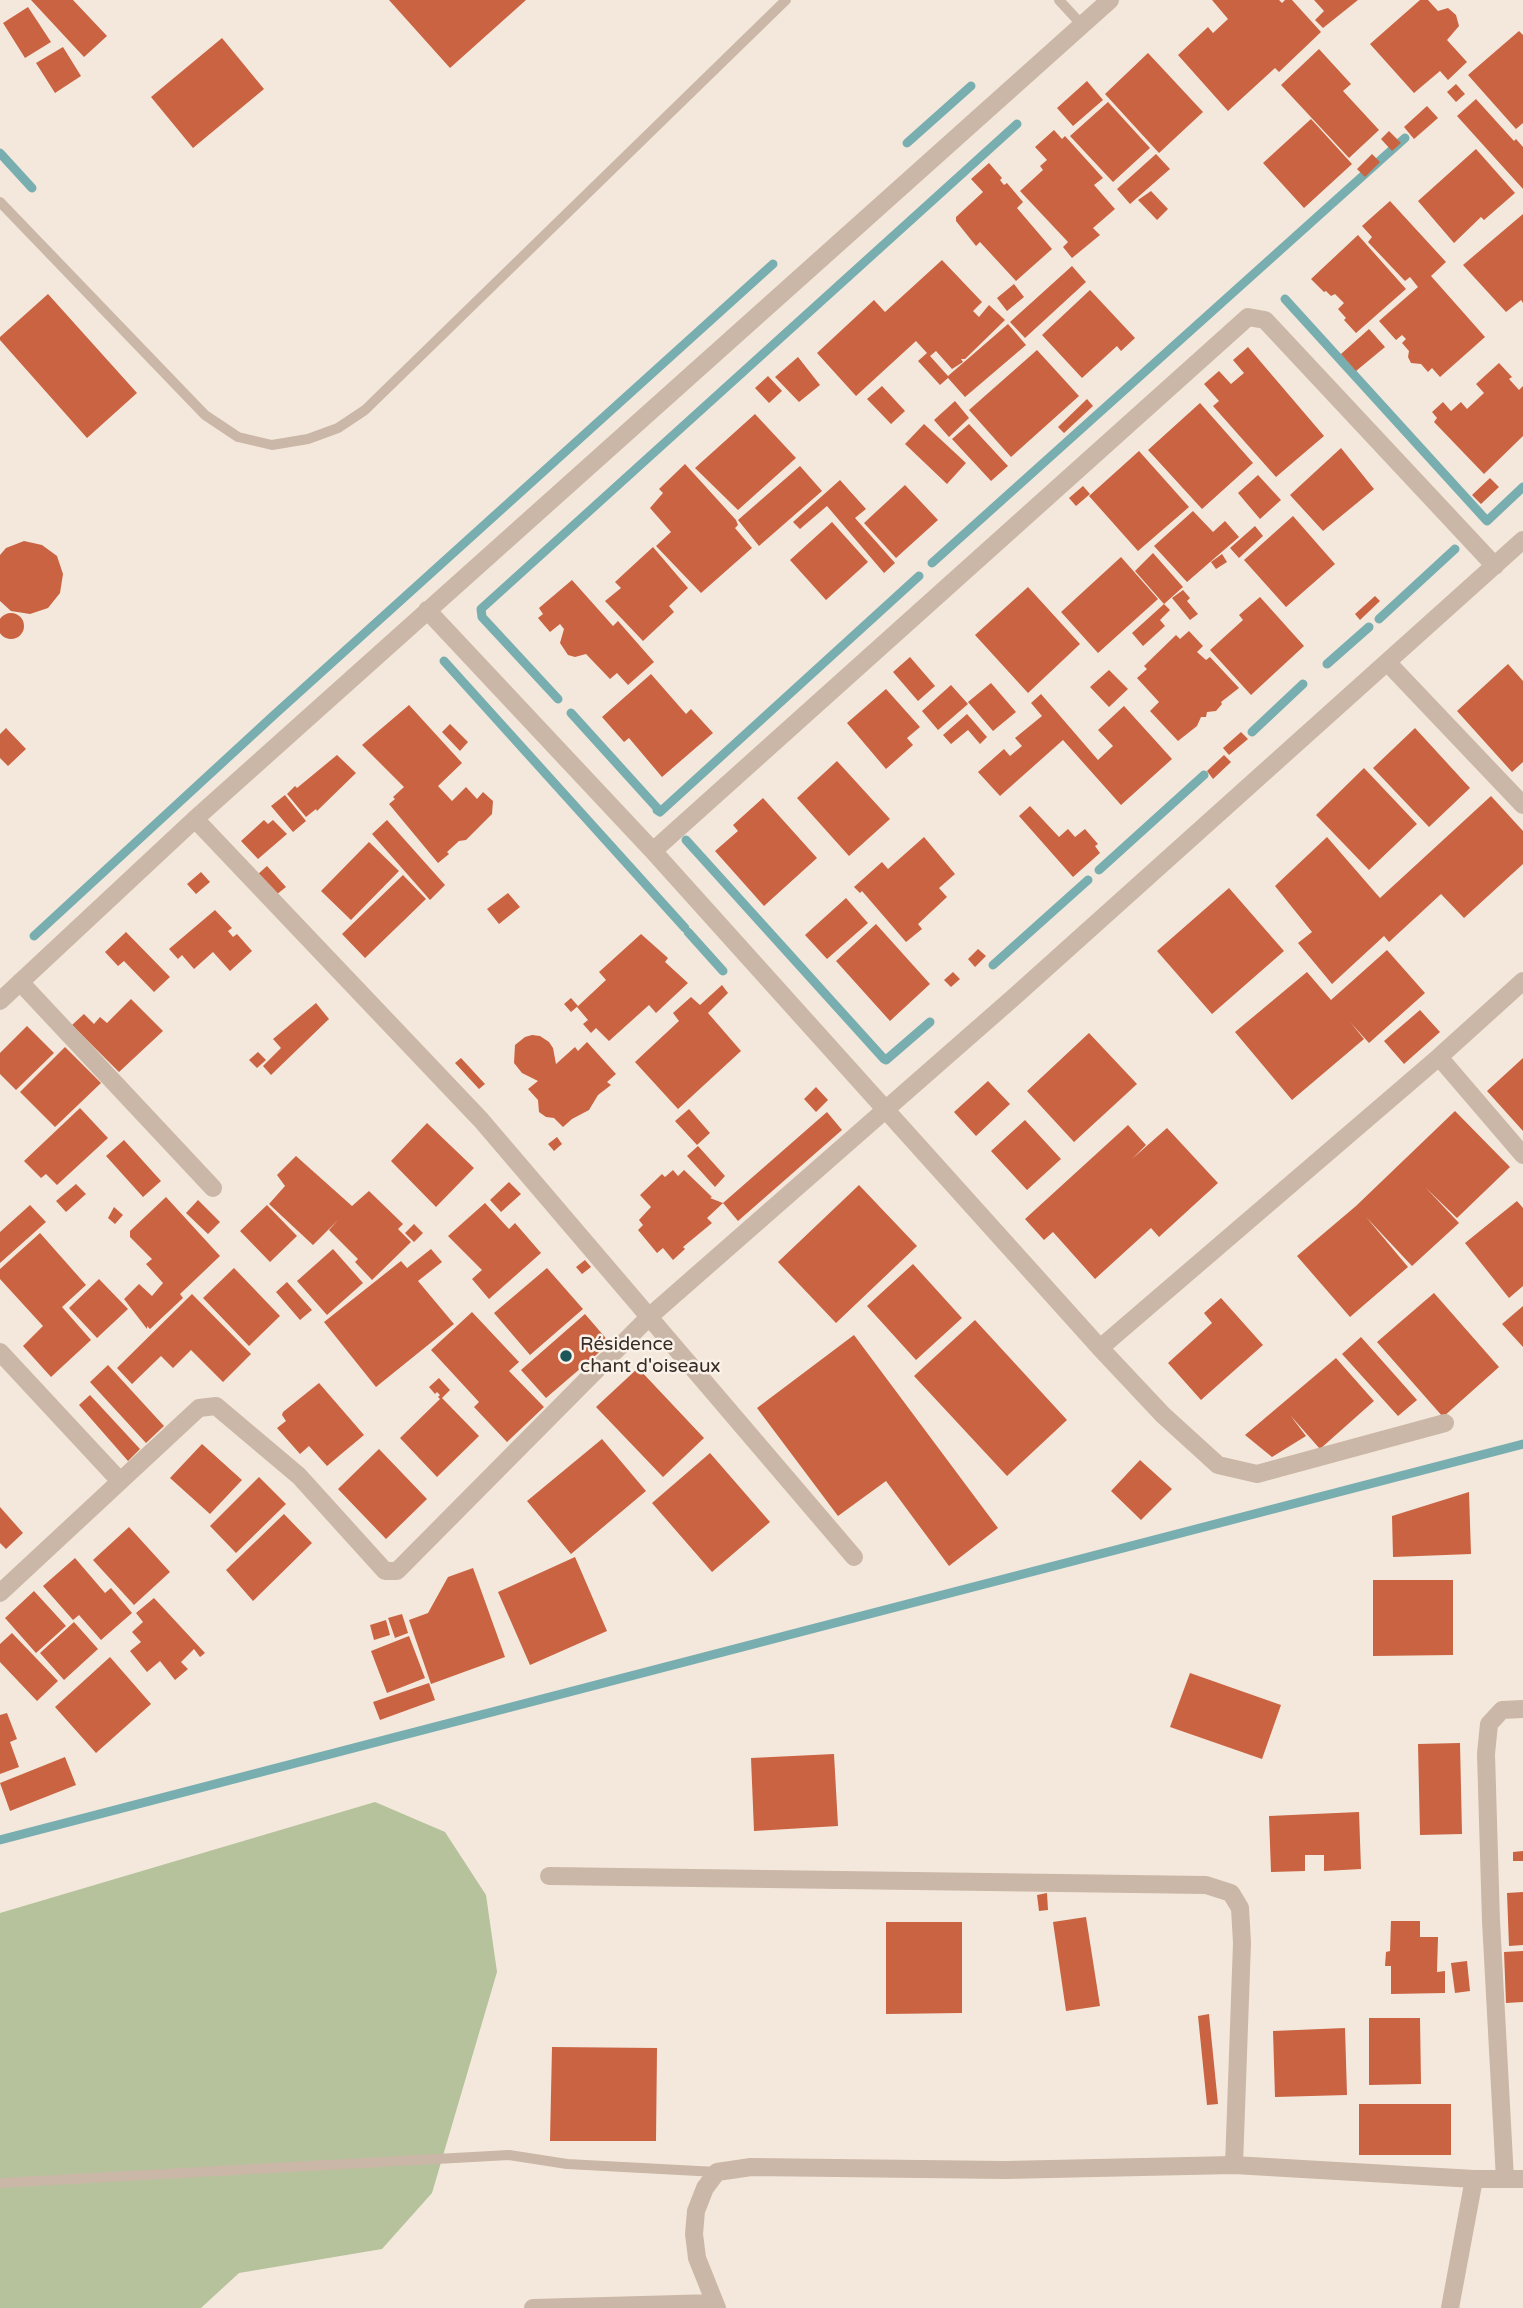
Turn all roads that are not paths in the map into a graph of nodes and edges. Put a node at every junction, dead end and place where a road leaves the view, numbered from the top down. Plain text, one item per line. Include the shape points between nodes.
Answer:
1 (786, 0) edge
2 (1059, 0) edge
3 (1110, 0) edge
4 (1082, 25) junction
5 (0, 202) edge
6 (1523, 540) edge
7 (1494, 566) junction
8 (428, 610) junction
9 (1387, 662) junction
10 (1523, 805) edge
11 (195, 818) junction
12 (653, 851) junction
13 (1523, 981) edge
14 (20, 982) junction
15 (0, 1001) edge
16 (1439, 1057) junction
17 (885, 1108) junction
18 (1523, 1155) edge
19 (213, 1188) dead end
20 (650, 1317) junction
21 (1100, 1348) junction
22 (0, 1352) edge
23 (1445, 1423) dead end
24 (120, 1481) junction
25 (854, 1557) dead end
26 (0, 1593) edge
27 (1523, 1709) edge
28 (550, 1876) dead end
29 (1234, 2165) junction
30 (717, 2172) junction
31 (1474, 2179) junction
32 (1514, 2179) edge
33 (0, 2183) edge
34 (716, 2306) edge
35 (533, 2308) edge
36 (1450, 2308) edge

1 - 5 lane via 365,411 338,428 307,439 272,445 238,437 205,415
2 - 4 lane
3 - 4 street
4 - 8 street
6 - 7 street
7 - 9 street
7 - 12 street via 1265,320 1248,317
8 - 11 street
8 - 12 street
9 - 10 street
9 - 17 street
11 - 14 street
11 - 20 street via 481,1120
12 - 17 street
13 - 16 street
14 - 15 street
14 - 19 street
16 - 18 street
16 - 21 street
17 - 20 street
17 - 21 street
20 - 24 street via 397,1571 385,1571 299,1476 216,1406 199,1408
20 - 25 street
21 - 23 street via 1217,1465 1257,1474
22 - 24 street
24 - 26 street
27 - 32 street via 1502,1710 1489,1724 1486,1754 1491,1921
28 - 29 street via 1206,1885 1231,1892 1240,1908 1242,1943
29 - 30 street via 1005,2170 751,2167
29 - 31 street
30 - 33 lane via 567,2164 509,2155
30 - 34 street via 696,2211 694,2234 697,2258
31 - 32 street
31 - 36 street
34 - 35 street

